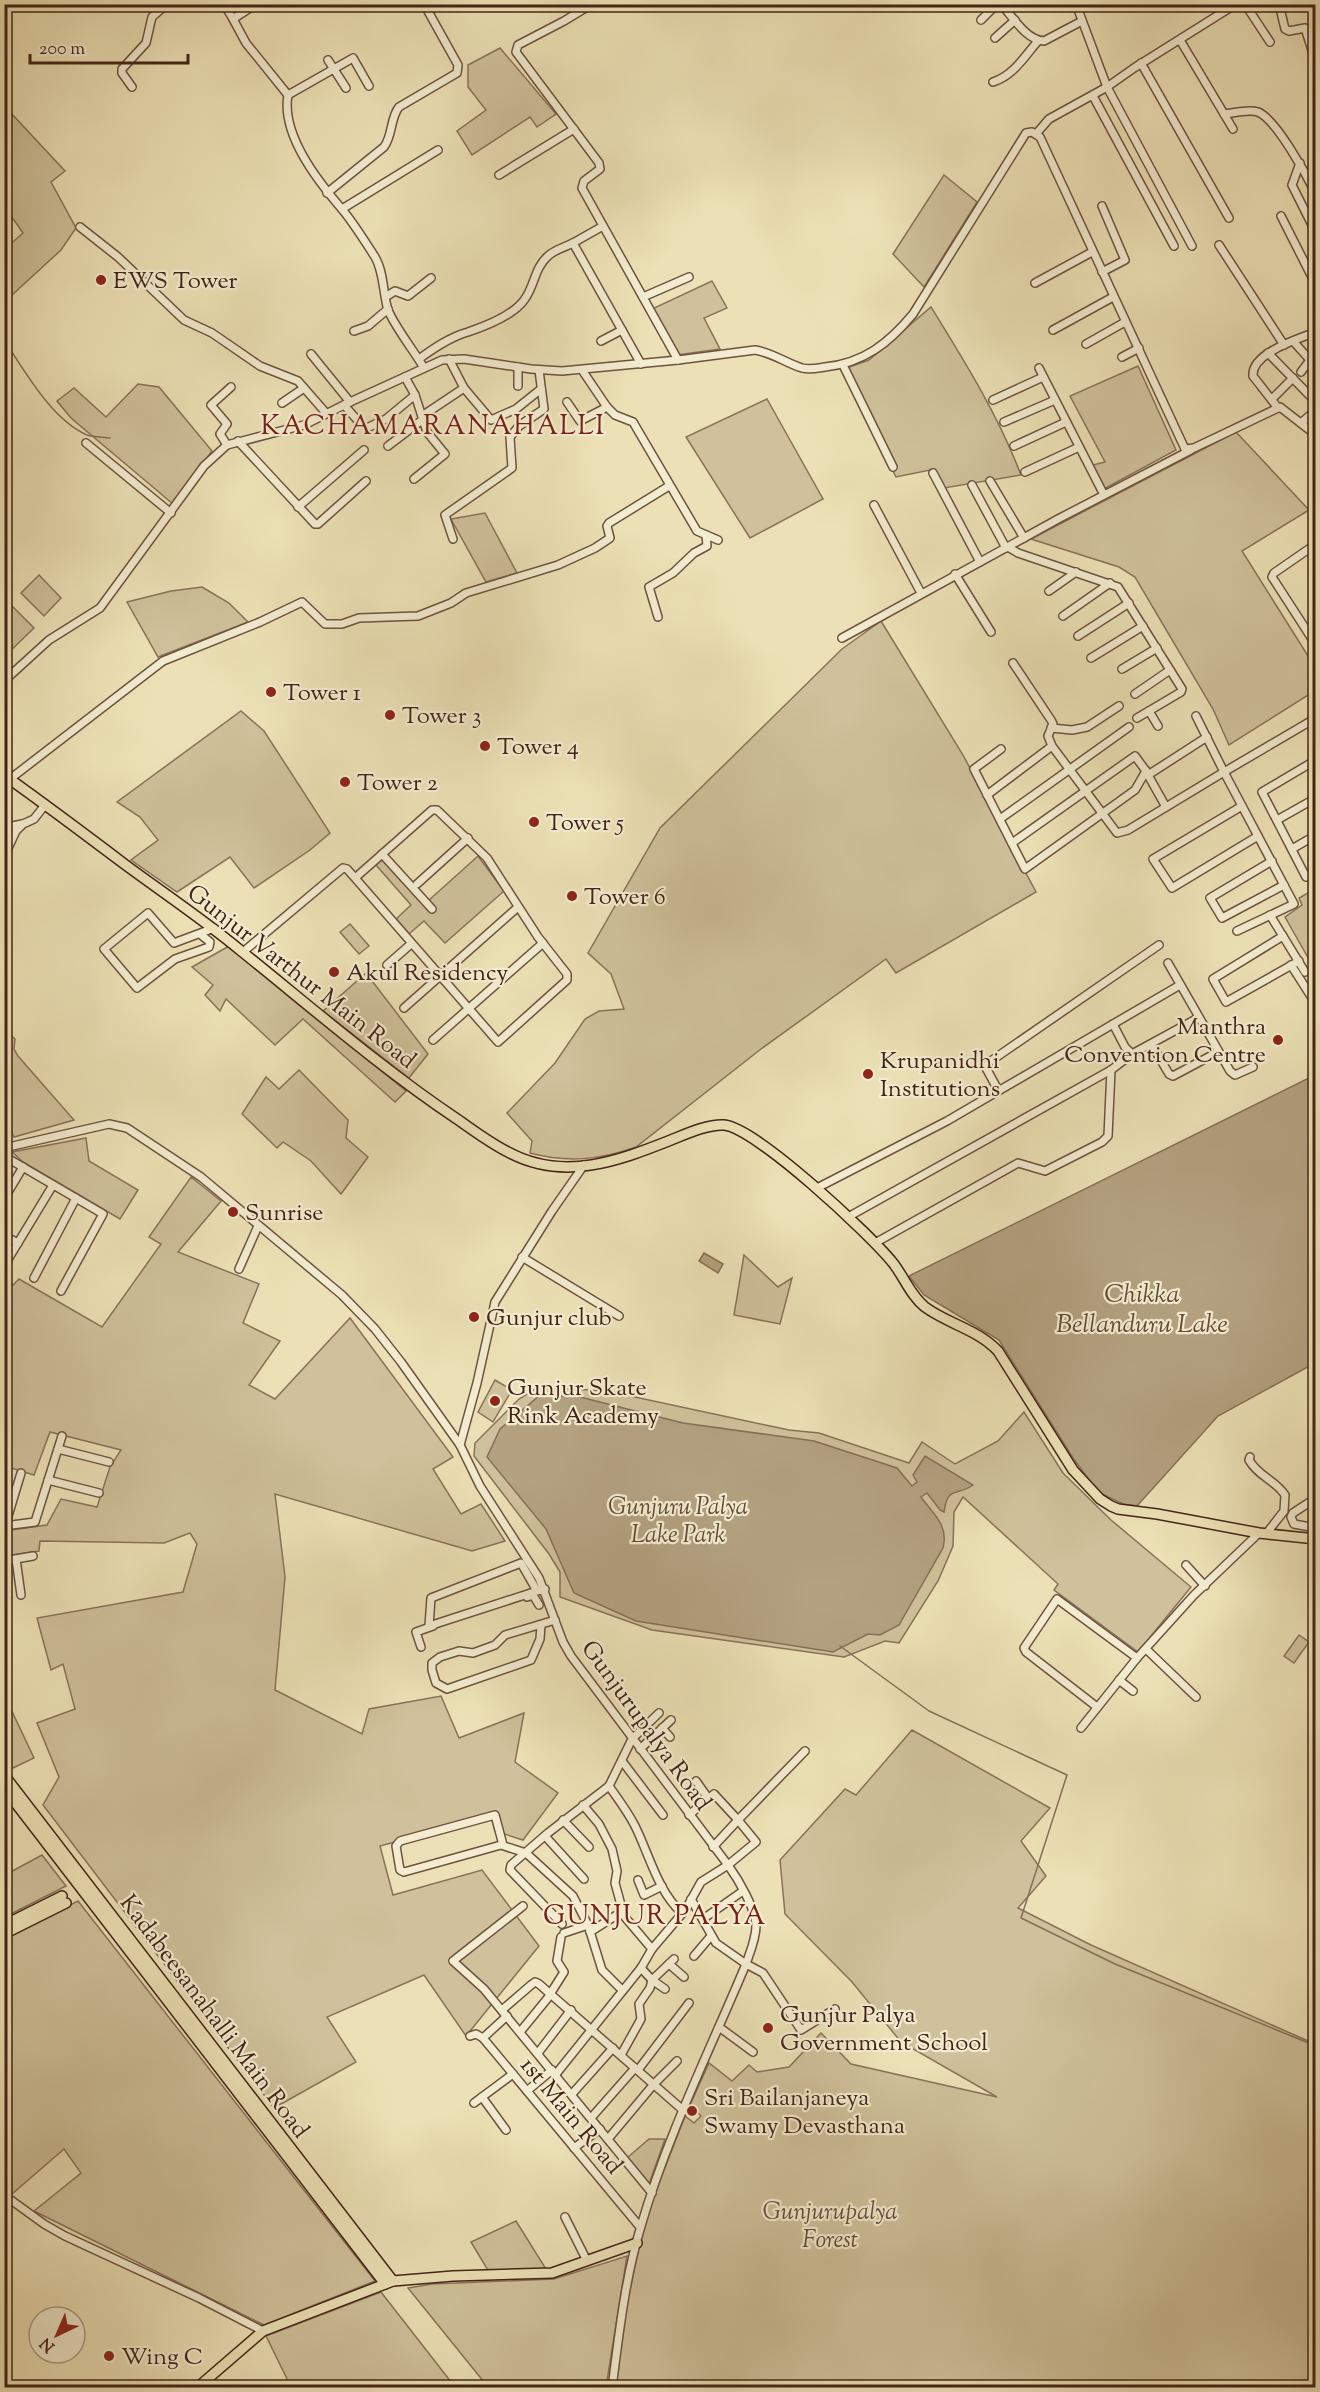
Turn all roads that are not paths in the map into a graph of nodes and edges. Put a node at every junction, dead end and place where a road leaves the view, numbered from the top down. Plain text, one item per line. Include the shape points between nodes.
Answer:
1 (166, 4) edge
2 (224, 4) edge
3 (256, 4) edge
4 (424, 4) edge
5 (592, 4) edge
6 (999, 4) edge
7 (1076, 4) edge
8 (1236, 4) edge
9 (1245, 4) edge
10 (1279, 4) edge
11 (232, 19) junction
12 (981, 20) dead end
13 (1015, 20) junction
14 (1082, 21) junction
15 (995, 38) dead end
16 (1038, 40) junction
17 (1180, 40) junction
18 (1270, 42) dead end
19 (327, 60) dead end
20 (1141, 63) junction
21 (1316, 63) edge
22 (333, 69) junction
23 (993, 82) dead end
24 (369, 86) dead end
25 (132, 87) dead end
26 (1107, 87) junction
27 (346, 88) dead end
28 (288, 95) junction
29 (1093, 96) junction
30 (1224, 114) junction
31 (574, 129) junction
32 (1233, 129) dead end
33 (1036, 134) junction
34 (438, 150) dead end
35 (1300, 163) junction
36 (499, 175) dead end
37 (327, 193) junction
38 (1316, 194) edge
39 (1102, 206) dead end
40 (342, 209) junction
41 (1281, 216) dead end
42 (1229, 218) dead end
43 (603, 226) junction
44 (80, 227) dead end
45 (1316, 233) edge
46 (573, 243) junction
47 (1219, 244) dead end
48 (1174, 246) dead end
49 (1192, 246) dead end
50 (1092, 252) junction
51 (1102, 272) junction
52 (689, 277) dead end
53 (431, 278) dead end
54 (1035, 283) dead end
55 (1316, 285) edge
56 (387, 296) junction
57 (643, 297) junction
58 (1113, 297) junction
59 (388, 309) junction
60 (1125, 322) junction
61 (622, 330) junction
62 (1053, 330) dead end
63 (354, 331) dead end
64 (1316, 332) edge
65 (601, 341) dead end
66 (1293, 341) junction
67 (1086, 344) dead end
68 (1284, 345) junction
69 (435, 348) junction
70 (1138, 348) junction
71 (1268, 353) junction
72 (311, 354) dead end
73 (1122, 357) dead end
74 (419, 359) junction
75 (446, 360) junction
76 (678, 360) junction
77 (641, 364) junction
78 (843, 364) junction
79 (518, 367) junction
80 (424, 368) junction
81 (1039, 368) dead end
82 (539, 370) junction
83 (582, 370) junction
84 (1301, 372) dead end
85 (405, 377) junction
86 (1043, 377) junction
87 (1293, 378) junction
88 (518, 386) dead end
89 (231, 387) dead end
90 (304, 388) junction
91 (464, 388) junction
92 (541, 389) junction
93 (415, 395) junction
94 (1314, 397) edge
95 (1272, 399) junction
96 (993, 400) dead end
97 (1055, 400) junction
98 (567, 402) dead end
99 (347, 403) junction
100 (282, 404) dead end
101 (607, 407) junction
102 (1278, 408) junction
103 (1316, 410) edge
104 (326, 413) junction
105 (422, 418) junction
106 (359, 422) dead end
107 (1004, 422) dead end
108 (1066, 422) junction
109 (1301, 423) junction
110 (369, 427) dead end
111 (1316, 435) edge
112 (238, 441) junction
113 (86, 443) dead end
114 (227, 445) junction
115 (388, 446) dead end
116 (1014, 446) dead end
117 (1079, 447) junction
118 (1194, 448) junction
119 (364, 450) dead end
120 (893, 467) dead end
121 (1025, 472) dead end
122 (933, 473) dead end
123 (414, 479) dead end
124 (366, 481) dead end
125 (990, 481) dead end
126 (972, 485) dead end
127 (669, 486) junction
128 (943, 492) junction
129 (1104, 495) junction
130 (935, 496) dead end
131 (874, 505) dead end
132 (298, 507) junction
133 (171, 513) junction
134 (706, 535) junction
135 (1024, 538) junction
136 (453, 539) dead end
137 (718, 540) dead end
138 (1316, 544) edge
139 (1007, 547) junction
140 (980, 562) junction
141 (1076, 572) junction
142 (955, 574) junction
143 (1110, 583) junction
144 (1049, 591) dead end
145 (921, 592) junction
146 (1129, 603) junction
147 (1063, 616) dead end
148 (658, 617) dead end
149 (1143, 626) junction
150 (991, 632) dead end
151 (1078, 636) dead end
152 (842, 638) dead end
153 (1316, 645) edge
154 (1157, 648) junction
155 (1091, 658) dead end
156 (1013, 663) dead end
157 (1122, 669) dead end
158 (1170, 670) junction
159 (4, 681) edge
160 (1135, 693) dead end
161 (1119, 706) dead end
162 (1149, 711) junction
163 (1196, 716) dead end
164 (1137, 718) dead end
165 (1316, 718) edge
166 (1158, 726) dead end
167 (1129, 727) dead end
168 (1051, 728) junction
169 (1207, 737) junction
170 (1053, 746) junction
171 (1001, 748) dead end
172 (1316, 760) edge
173 (1069, 769) junction
174 (1224, 772) junction
175 (1147, 773) junction
176 (7, 777) edge
177 (1085, 791) junction
178 (987, 795) junction
179 (1316, 798) edge
180 (45, 805) junction
181 (1242, 806) junction
182 (1166, 807) junction
183 (1101, 814) junction
184 (1000, 819) junction
185 (1277, 820) junction
186 (23, 824) junction
187 (4, 825) edge
188 (1316, 835) edge
189 (1258, 836) junction
190 (468, 838) junction
191 (1012, 843) junction
192 (1292, 849) junction
193 (382, 855) junction
194 (4, 858) edge
195 (1272, 861) junction
196 (1316, 871) edge
197 (356, 878) junction
198 (417, 884) dead end
199 (1284, 885) junction
200 (518, 907) junction
201 (432, 909) dead end
202 (1270, 915) junction
203 (216, 930) junction
204 (1237, 932) dead end
205 (1283, 936) junction
206 (203, 937) junction
207 (543, 943) junction
208 (174, 944) junction
209 (411, 944) junction
210 (1158, 945) dead end
211 (243, 952) junction
212 (182, 956) junction
213 (1299, 961) junction
214 (1168, 963) dead end
215 (387, 965) dead end
216 (1291, 965) junction
217 (1305, 972) dead end
218 (440, 976) junction
219 (1180, 985) junction
220 (1316, 1004) edge
221 (404, 1008) dead end
222 (469, 1009) junction
223 (1198, 1018) junction
224 (1113, 1024) junction
225 (433, 1040) dead end
226 (1152, 1045) junction
227 (1218, 1052) junction
228 (1132, 1054) junction
229 (1253, 1067) dead end
230 (1111, 1070) junction
231 (998, 1090) junction
232 (4, 1148) edge
233 (4, 1159) edge
234 (584, 1165) junction
235 (23, 1167) junction
236 (53, 1185) junction
237 (817, 1188) junction
238 (76, 1198) junction
239 (4, 1199) edge
240 (848, 1217) junction
241 (258, 1226) junction
242 (4, 1236) edge
243 (18, 1243) junction
244 (875, 1243) junction
245 (522, 1257) junction
246 (4, 1266) edge
247 (239, 1269) dead end
248 (34, 1278) dead end
249 (61, 1291) dead end
250 (619, 1316) dead end
251 (62, 1436) dead end
252 (460, 1445) junction
253 (58, 1449) junction
254 (1250, 1457) dead end
255 (109, 1462) dead end
256 (21, 1473) dead end
257 (48, 1480) junction
258 (99, 1493) dead end
259 (1316, 1498) edge
260 (5, 1526) edge
261 (1316, 1528) edge
262 (1263, 1533) junction
263 (1316, 1539) edge
264 (33, 1556) dead end
265 (16, 1558) junction
266 (4, 1561) edge
267 (1186, 1565) dead end
268 (1204, 1586) junction
269 (541, 1590) junction
270 (21, 1595) dead end
271 (550, 1602) junction
272 (555, 1620) junction
273 (541, 1624) junction
274 (421, 1647) dead end
275 (1146, 1649) junction
276 (1137, 1659) junction
277 (1119, 1680) junction
278 (1133, 1691) dead end
279 (1196, 1697) dead end
280 (1097, 1707) junction
281 (659, 1713) dead end
282 (671, 1720) dead end
283 (662, 1728) junction
284 (1081, 1728) dead end
285 (670, 1737) dead end
286 (632, 1739) junction
287 (640, 1749) junction
288 (805, 1750) dead end
289 (622, 1761) junction
290 (4, 1775) edge
291 (696, 1781) dead end
292 (609, 1786) junction
293 (4, 1788) edge
294 (708, 1798) junction
295 (583, 1805) junction
296 (663, 1815) dead end
297 (689, 1815) junction
298 (563, 1820) junction
299 (738, 1820) junction
300 (545, 1836) junction
301 (503, 1845) junction
302 (713, 1847) junction
303 (589, 1848) dead end
304 (526, 1853) junction
305 (728, 1865) junction
306 (584, 1879) dead end
307 (638, 1880) dead end
308 (86, 1886) junction
309 (662, 1886) junction
310 (743, 1891) junction
311 (691, 1899) junction
312 (524, 1906) dead end
313 (622, 1911) junction
314 (682, 1913) junction
315 (703, 1919) junction
316 (562, 1924) dead end
317 (4, 1925) edge
318 (589, 1928) junction
319 (4, 1934) edge
320 (711, 1936) junction
321 (652, 1949) junction
322 (694, 1956) dead end
323 (746, 1964) junction
324 (641, 1968) junction
325 (684, 1977) dead end
326 (652, 1980) junction
327 (664, 1989) dead end
328 (622, 1990) junction
329 (550, 1994) junction
330 (689, 2003) dead end
331 (835, 2009) dead end
332 (571, 2010) junction
333 (505, 2013) junction
334 (719, 2027) junction
335 (593, 2030) junction
336 (520, 2032) junction
337 (470, 2036) dead end
338 (483, 2038) junction
339 (613, 2048) junction
340 (753, 2052) dead end
341 (538, 2053) junction
342 (621, 2055) junction
343 (677, 2061) dead end
344 (636, 2069) junction
345 (554, 2072) junction
346 (513, 2074) junction
347 (654, 2084) junction
348 (527, 2091) junction
349 (572, 2094) junction
350 (482, 2097) junction
351 (474, 2103) dead end
352 (684, 2110) junction
353 (591, 2118) junction
354 (600, 2129) junction
355 (506, 2130) dead end
356 (608, 2139) junction
357 (574, 2148) junction
358 (652, 2193) junction
359 (4, 2195) edge
360 (565, 2217) dead end
361 (640, 2227) junction
362 (637, 2243) junction
363 (587, 2261) junction
364 (389, 2283) junction
365 (263, 2331) junction
366 (197, 2388) edge
367 (612, 2388) edge

1 - 25 street via 152,17 146,43 122,69
2 - 11 street
3 - 11 street
4 - 37 street via 458,65 457,73 399,107 390,140
5 - 31 street via 515,48
6 - 12 street
6 - 13 street
7 - 14 street
8 - 17 street
9 - 18 street
10 - 21 street via 1285,29 1305,28
11 - 28 street
13 - 15 street
13 - 16 street
14 - 16 street via 1044,41
14 - 26 street
16 - 23 street via 1013,72
17 - 20 street
17 - 30 street
19 - 22 street
20 - 26 street
20 - 42 street
22 - 24 street via 353,58
22 - 27 street
22 - 28 street
26 - 29 street
26 - 49 street
28 - 37 street via 286,106 292,130 312,174
29 - 33 street via 1049,119
29 - 48 street
30 - 32 street
30 - 35 street via 1258,112 1280,133
31 - 36 street
31 - 43 street via 600,166 582,188
33 - 50 street
33 - 78 street via 1026,133 902,327 872,353
34 - 40 street
35 - 38 street
35 - 45 street via 1292,185
37 - 40 street
39 - 51 street via 1125,260
40 - 56 street via 378,263
41 - 55 street
43 - 46 street
43 - 57 street
44 - 90 street via 184,320 217,336 260,366 291,377
46 - 61 street
46 - 69 street via 548,256 527,298 513,311
47 - 68 street
50 - 51 street
50 - 54 street
51 - 58 street
52 - 57 street
53 - 56 street via 408,296 395,291
56 - 59 street
57 - 76 street
58 - 60 street
58 - 62 street
59 - 63 street via 368,326
59 - 74 street
60 - 67 street
60 - 70 street
61 - 65 street
61 - 77 street
64 - 66 street
66 - 68 street
66 - 84 street via 1310,360
68 - 71 street
69 - 74 street
69 - 75 street
70 - 73 street
70 - 118 street via 1181,444 1185,449
71 - 87 street
71 - 95 street via 1252,372
72 - 99 street
74 - 80 street
75 - 79 street
75 - 80 street
75 - 91 street
76 - 77 street
76 - 78 street via 755,350 807,369
77 - 83 street
78 - 120 street
79 - 82 street
79 - 88 street
80 - 85 street
81 - 86 street
82 - 83 street
82 - 92 street
83 - 101 street
85 - 93 street
85 - 99 street
86 - 96 street
86 - 97 street
87 - 94 street
87 - 95 street
89 - 114 street via 211,405 227,424 220,434
90 - 100 street
90 - 104 street
91 - 92 street via 494,421
91 - 105 street
92 - 136 street via 544,409 510,437 512,468 445,515
93 - 105 street
93 - 110 street via 386,419
95 - 102 street
97 - 107 street
97 - 108 street
98 - 101 street via 580,421
99 - 104 street
99 - 106 street
101 - 127 street via 633,422
102 - 109 street via 1284,408
102 - 118 street
103 - 109 street
104 - 112 street via 304,425
105 - 115 street
105 - 123 street via 427,432 445,453
108 - 116 street
108 - 117 street
109 - 111 street
112 - 114 street
112 - 132 street
113 - 133 street
114 - 133 street via 204,466
117 - 121 street
117 - 129 street
118 - 129 street
119 - 132 street
122 - 128 street
124 - 132 street via 318,524
125 - 135 street
126 - 139 street
127 - 134 street via 697,531
127 - 176 street via 609,523 610,538 595,548 558,565 466,593 418,616 359,618 325,624 302,602 163,661
128 - 130 street
128 - 140 street
129 - 135 street
131 - 145 street
133 - 159 street via 100,608 49,640
134 - 137 street
134 - 148 street via 707,546 649,587
135 - 139 street
138 - 153 street via 1272,577
139 - 140 street
139 - 141 street
140 - 142 street
141 - 143 street
141 - 144 street
142 - 145 street
142 - 150 street
143 - 146 street via 1118,587
143 - 147 street
145 - 152 street
146 - 149 street
146 - 151 street
149 - 154 street
149 - 155 street
154 - 157 street
154 - 158 street
156 - 168 street via 1049,716
158 - 160 street
158 - 162 street via 1181,692
161 - 168 street via 1087,727
162 - 164 street
162 - 166 street
163 - 169 street
165 - 174 street
167 - 173 street
168 - 170 street via 1048,736
169 - 174 street
169 - 175 street
170 - 173 street
170 - 178 street
171 - 178 street via 974,769
172 - 185 street via 1262,792
173 - 177 street
173 - 184 street
174 - 181 street
174 - 182 street
175 - 177 street via 1136,756
175 - 182 street
175 - 183 street via 1135,790
176 - 180 main road, Gunjur Varthur Main Road
177 - 183 street
177 - 191 street
178 - 184 street
179 - 185 street
180 - 186 street via 34,819
180 - 203 main road, Gunjur Varthur Main Road
181 - 189 street
181 - 189 street via 1153,859 1172,888
182 - 183 street via 1117,833
183 - 191 street via 1025,869
184 - 191 street
185 - 192 street
186 - 187 street
186 - 194 street
188 - 192 street
189 - 195 street
190 - 193 street via 437,810 432,810
190 - 198 street
190 - 200 street via 506,884
192 - 196 street via 1306,877
193 - 197 street
193 - 201 street
195 - 199 street
195 - 199 street via 1210,898 1218,915 1222,918
197 - 209 street
197 - 211 street via 342,868
199 - 202 street via 1294,904
200 - 207 street
200 - 218 street
202 - 204 street
202 - 205 street
203 - 206 street
203 - 211 main road, Gunjur Varthur Main Road
205 - 213 street
205 - 216 street via 1214,979 1226,1002
206 - 208 street
206 - 212 street via 210,942 209,947
207 - 222 street
207 - 222 street via 567,974 567,980 498,1042
208 - 212 street
208 - 212 street via 148,913 104,950 136,988
209 - 215 street
209 - 218 street
210 - 231 street via 988,1063 986,1068
211 - 234 main road, Gunjur Varthur Main Road via 428,1099 507,1152 548,1167
213 - 216 street
213 - 217 street
214 - 219 street
216 - 220 street
218 - 221 street
218 - 222 street
219 - 223 street
219 - 224 street
222 - 225 street
223 - 226 street
223 - 227 street
224 - 228 street
224 - 231 street
226 - 227 street via 1173,1076
226 - 228 street
227 - 229 street via 1235,1075
228 - 230 street
230 - 240 street
230 - 244 street via 1108,1136 1102,1142 1045,1171 1018,1163
231 - 237 street
232 - 241 street, Gunjurupalya Road via 109,1124 127,1128 201,1177
233 - 235 street
234 - 237 main road, Gunjur Varthur Main Road via 622,1160 685,1134 728,1125 764,1146
234 - 245 street
235 - 236 street
235 - 239 street
236 - 238 street
236 - 243 street
237 - 240 main road, Gunjur Varthur Main Road
238 - 248 street
238 - 249 street via 103,1214
240 - 244 main road, Gunjur Varthur Main Road
241 - 247 street
241 - 252 street, Gunjurupalya Road via 336,1290 375,1329
242 - 243 street
243 - 246 street
244 - 262 main road, Gunjur Varthur Main Road via 926,1307 976,1333 998,1351 1073,1470 1100,1499 1118,1509
245 - 250 street
245 - 252 street via 495,1302
251 - 253 street
252 - 269 street, Gunjurupalya Road
253 - 255 street
253 - 257 street
254 - 262 street via 1258,1473 1274,1481 1285,1495 1284,1511
256 - 260 street
257 - 258 street
257 - 260 street via 35,1522
259 - 261 street via 1291,1518 1294,1524
262 - 263 main road, Gunjur Varthur Main Road
262 - 268 street
264 - 265 street
265 - 266 street
265 - 270 street
267 - 268 street
268 - 275 street
269 - 269 street via 521,1563 431,1598 429,1626
269 - 271 street, Gunjurupalya Road
271 - 272 street, Gunjurupalya Road
271 - 274 street via 539,1605 533,1595 417,1631
272 - 273 street
272 - 286 street, Gunjurupalya Road via 565,1647
273 - 273 street via 505,1635 495,1645 473,1653 459,1651 440,1657 432,1663 436,1683 447,1689 531,1660 540,1639
275 - 276 street
275 - 279 street
276 - 277 street
276 - 280 street via 1057,1599 1024,1648
277 - 278 street
277 - 280 street
280 - 284 street
281 - 286 street
282 - 283 street
283 - 285 street
283 - 287 street
286 - 287 street, Gunjurupalya Road
286 - 289 street
287 - 297 street, Gunjurupalya Road
288 - 299 street
289 - 292 street
289 - 296 street
290 - 308 main road, Kadabeesanahalli Main Road
291 - 294 street
292 - 295 street
292 - 309 street via 634,1824
293 - 308 main road, Kadabeesanahalli Main Road
294 - 297 street
294 - 299 street via 714,1794
295 - 298 street
295 - 313 street via 612,1849
297 - 302 street, Gunjurupalya Road
298 - 300 street
298 - 303 street
299 - 302 street
299 - 305 street via 756,1842
300 - 304 street
300 - 306 street
301 - 301 street via 404,1872 400,1870 396,1845 495,1815
301 - 304 street
302 - 305 street, Gunjurupalya Road
304 - 316 street via 510,1870
304 - 318 street via 573,1896
305 - 310 street, Gunjurupalya Road
305 - 311 street via 701,1882
307 - 309 street via 644,1895
308 - 364 main road, Kadabeesanahalli Main Road
309 - 314 street
310 - 315 street
310 - 323 street, Gunjurupalya Road via 756,1923
311 - 314 street
311 - 315 street
312 - 333 street via 453,1961
313 - 318 street
313 - 321 street
314 - 321 street
315 - 320 street
317 - 319 main road via 64,1900
318 - 328 street via 602,1970
318 - 329 street via 562,1935 557,1960 564,1972
320 - 322 street
320 - 323 street
321 - 324 street
323 - 331 street via 764,1972 801,2030
323 - 334 street, Gunjurupalya Road
324 - 326 street
324 - 328 street
325 - 326 street via 672,1961
326 - 327 street
326 - 342 street via 640,2001 641,2019
328 - 335 street
329 - 332 street
329 - 333 street via 535,1982
329 - 336 street
330 - 344 street
332 - 335 street
332 - 341 street
333 - 336 street
333 - 338 street
334 - 340 street
334 - 352 street, Gunjurupalya Road
335 - 339 street
335 - 345 street
336 - 341 street
337 - 338 street
338 - 346 street, 1st Main Road
339 - 342 street
339 - 349 street
341 - 345 street
342 - 344 street
343 - 347 street
344 - 347 street
344 - 353 street
345 - 348 street
345 - 349 street
346 - 348 street, 1st Main Road
346 - 350 street
347 - 352 street
347 - 356 street
348 - 357 street, 1st Main Road
349 - 353 street
350 - 351 street
350 - 355 street
352 - 358 street, Gunjurupalya Road
353 - 354 street
354 - 356 street
354 - 357 street
356 - 358 street
357 - 361 street, 1st Main Road
358 - 361 street, Gunjurupalya Road
359 - 365 street via 65,2236
360 - 363 street
361 - 362 street, Gunjurupalya Road
362 - 363 main road
362 - 367 street, Gunjurupalya Road via 622,2310
363 - 364 main road via 552,2273 453,2276
364 - 365 main road
365 - 366 main road

